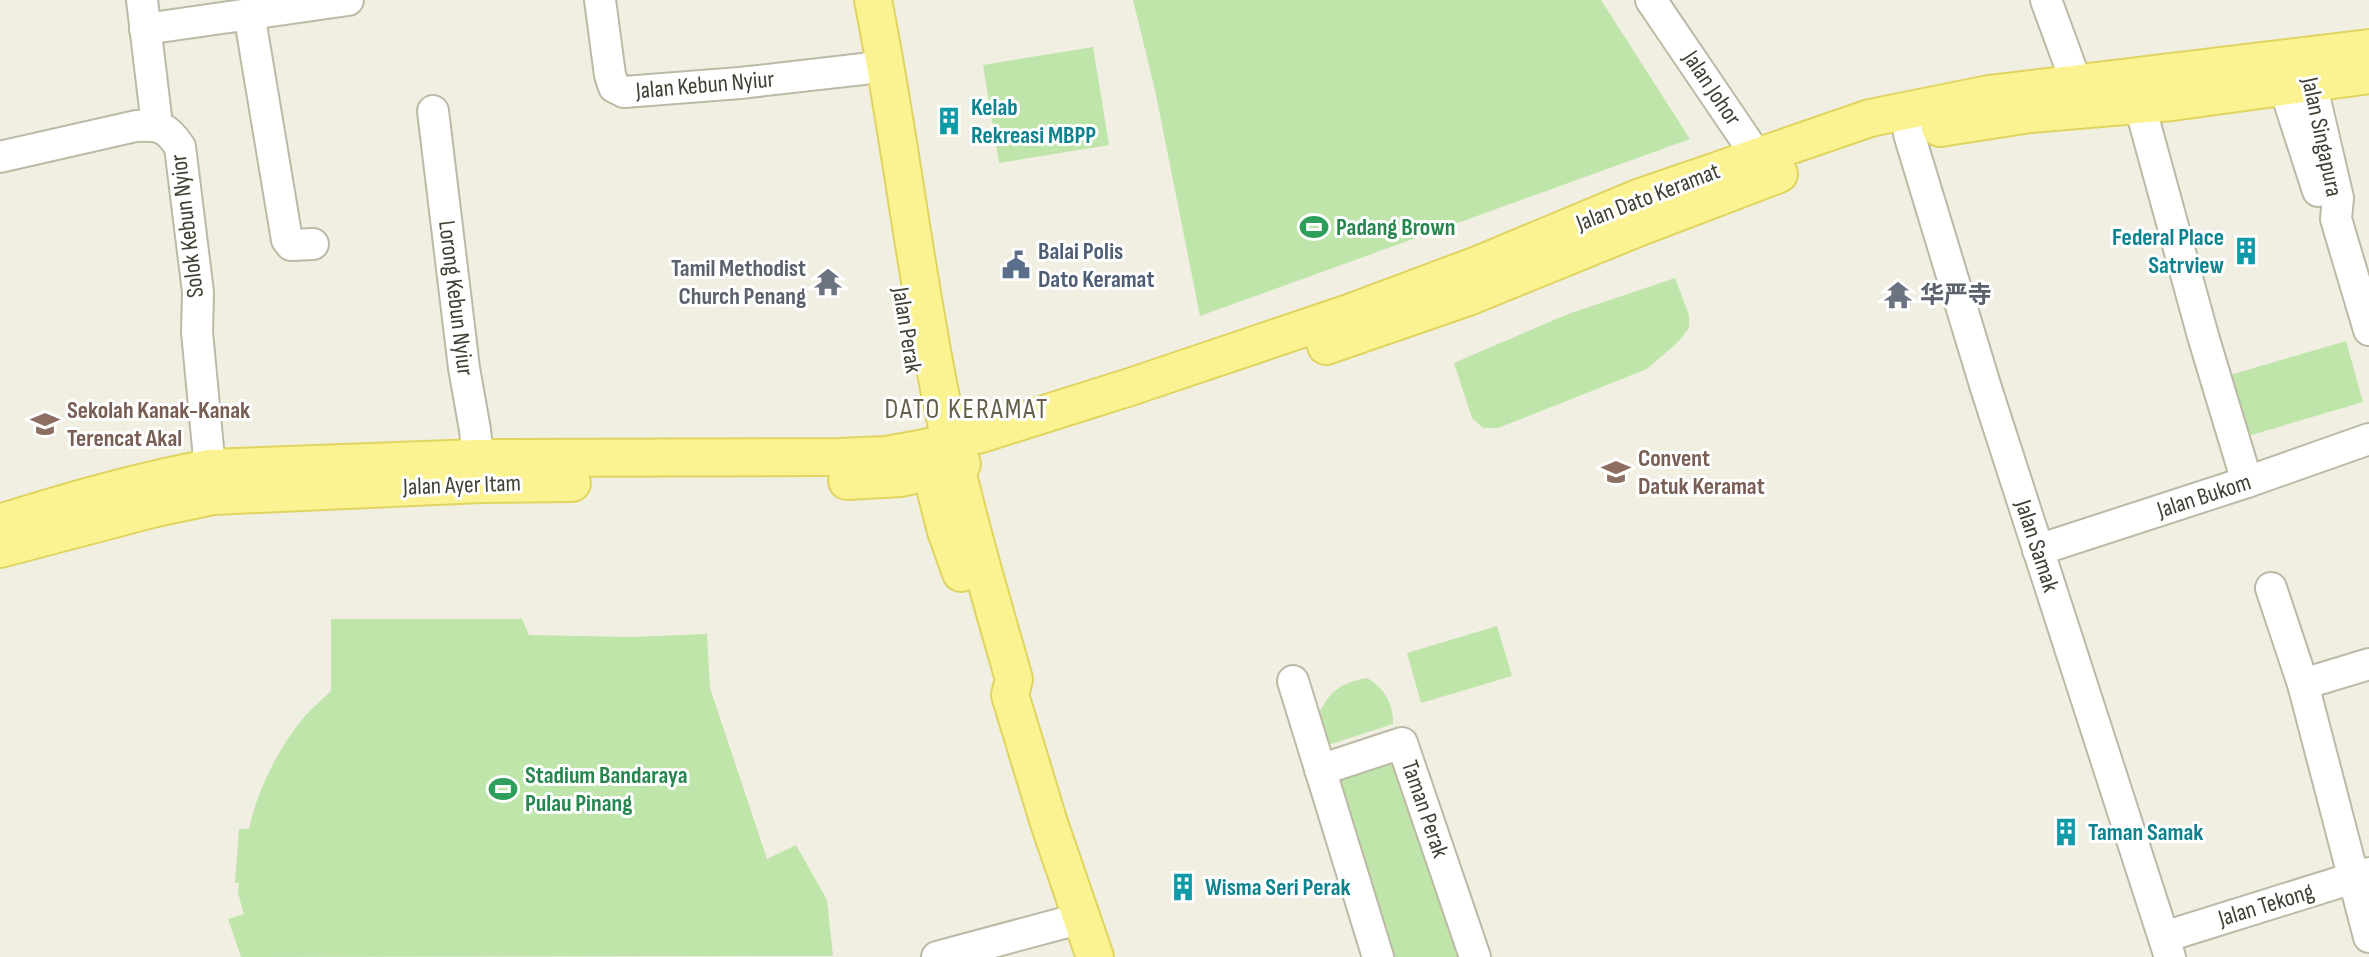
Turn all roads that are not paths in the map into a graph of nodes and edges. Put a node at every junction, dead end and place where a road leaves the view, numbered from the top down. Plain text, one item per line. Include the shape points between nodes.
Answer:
1 (348, 0) edge
2 (600, 0) edge
3 (850, 0) edge
4 (873, 0) edge
5 (1651, 0) edge
6 (2046, 0) edge
7 (249, 13) junction
8 (144, 14) edge
9 (2369, 48) edge
10 (877, 59) junction
11 (2300, 74) junction
12 (2369, 75) edge
13 (2076, 82) junction
14 (2140, 106) junction
15 (433, 111) dead end
16 (157, 125) junction
17 (1909, 134) junction
18 (0, 157) edge
19 (1765, 167) junction
20 (313, 244) dead end
21 (2369, 330) edge
22 (2369, 439) edge
23 (940, 457) junction
24 (479, 471) junction
25 (212, 482) junction
26 (2247, 482) junction
27 (0, 523) edge
28 (0, 549) edge
29 (2038, 550) junction
30 (2271, 588) dead end
31 (2369, 664) edge
32 (1293, 681) dead end
33 (2303, 684) junction
34 (1320, 770) junction
35 (2361, 876) edge
36 (1082, 918) junction
37 (2369, 937) edge
38 (2167, 947) edge
39 (937, 957) edge
40 (1095, 957) edge
41 (1378, 957) edge
42 (1475, 957) edge

1 - 7 street
2 - 10 street, Jalan Kebun Nyiur via 610,75 614,87 624,92 740,83
3 - 10 main road, Jalan Perak
4 - 10 main road, Jalan Perak
5 - 19 street, Jalan Johor
6 - 13 street
7 - 8 street
7 - 20 street via 287,240 291,245
8 - 16 street
9 - 11 main road, Jalan Dato Keramat
10 - 23 main road, Jalan Perak via 901,288
11 - 12 main road, Jalan Dato Keramat
11 - 13 main road, Jalan Dato Keramat via 2183,71
11 - 14 main road, Jalan Dato Keramat
11 - 21 street, Jalan Singapura via 2338,198 2336,219
13 - 19 main road, Jalan Dato Keramat via 1870,118
14 - 17 main road, Jalan Dato Keramat via 2030,114
14 - 26 street
15 - 24 street, Lorong Kebun Nyiur
16 - 18 street, Solok Kebun Nyior
16 - 25 street, Solok Kebun Nyior via 180,147 198,292
17 - 19 main road, Jalan Dato Keramat
17 - 29 street, Jalan Samak
19 - 23 main road, Jalan Dato Keramat via 1638,198 1349,313
22 - 26 street, Jalan Bukom
23 - 24 main road, Jalan Ayer Itam via 901,478 836,482
23 - 36 main road, Jalan Perak via 976,549 1014,679 1010,695
24 - 25 main road, Jalan Ayer Itam
25 - 27 main road, Jalan Ayer Itam via 170,475
25 - 28 main road, Jalan Ayer Itam via 125,516
26 - 29 street, Jalan Bukom
29 - 38 street, Jalan Samak
30 - 33 street
31 - 33 street
32 - 34 street
33 - 35 street
34 - 41 street
34 - 42 street, Taman Perak via 1402,743
35 - 37 street
35 - 38 street, Jalan Tekong
36 - 39 street
36 - 40 main road, Jalan Perak

